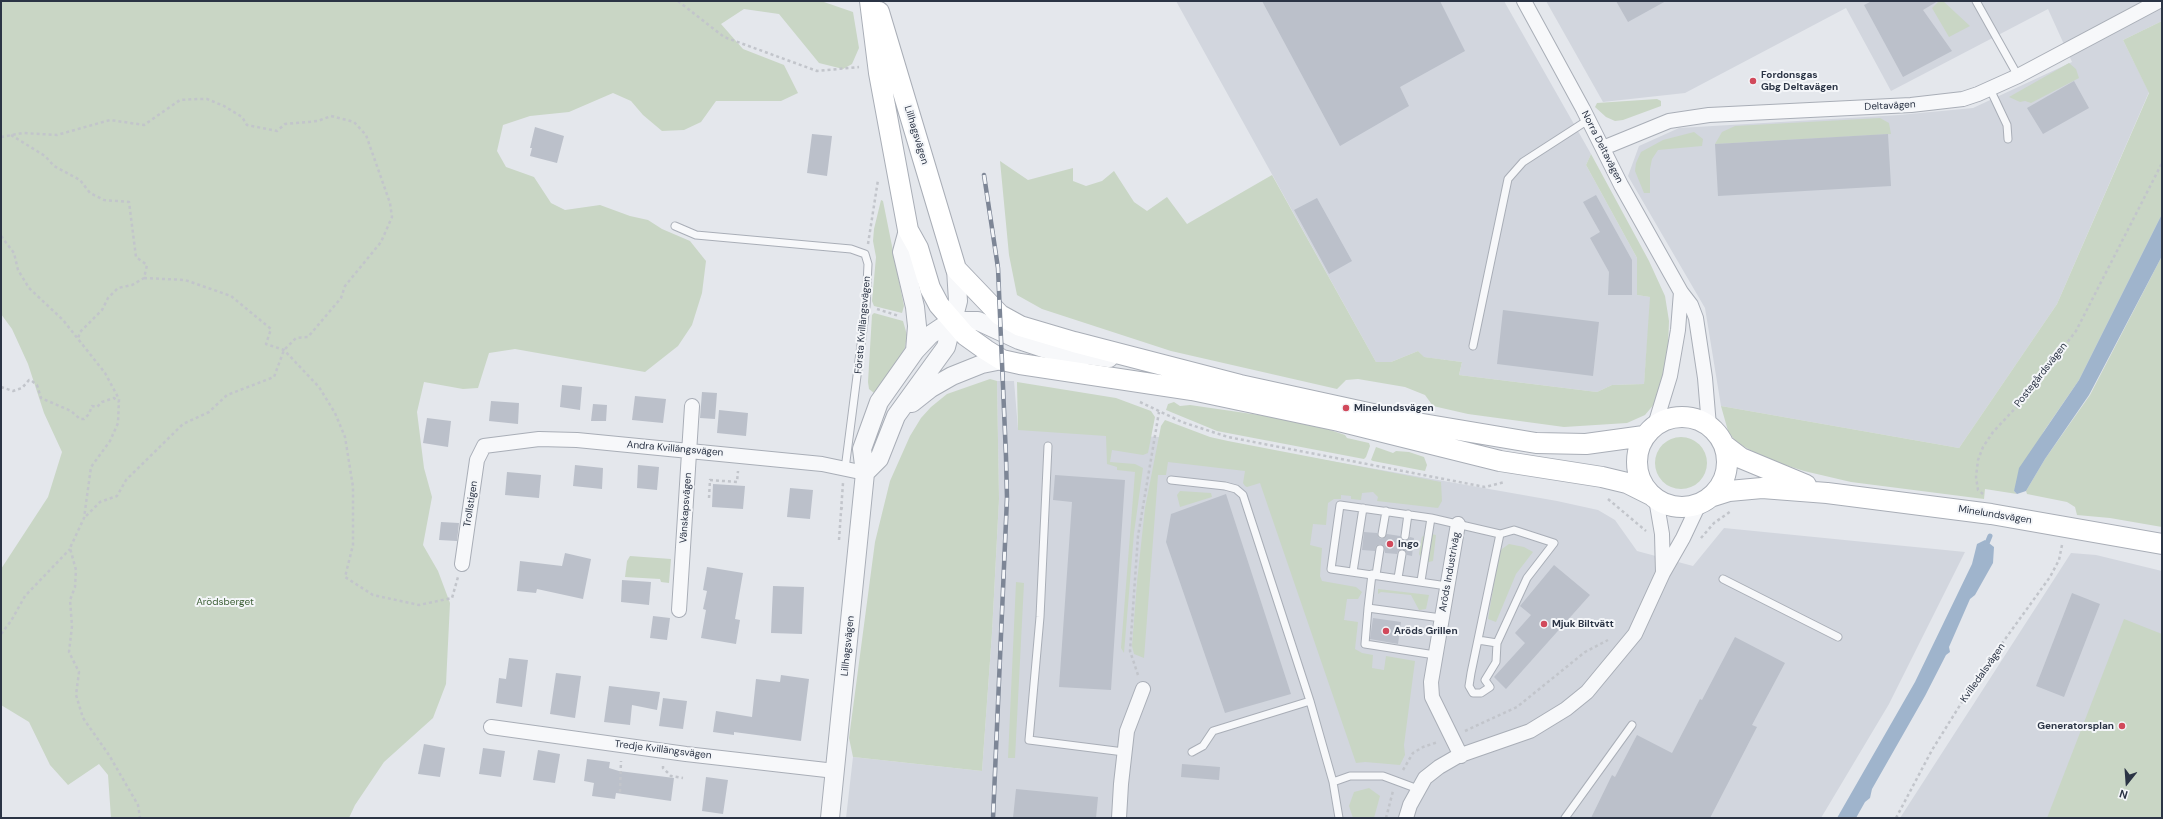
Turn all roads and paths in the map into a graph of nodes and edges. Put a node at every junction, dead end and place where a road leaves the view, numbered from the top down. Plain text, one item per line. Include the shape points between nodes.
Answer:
1 (678, 1) edge
2 (870, 1) edge
3 (874, 1) edge
4 (1524, 1) edge
5 (1976, 1) edge
6 (2159, 1) edge
7 (860, 67) dead end
8 (2018, 76) junction
9 (1990, 89) junction
10 (1588, 120) junction
11 (11, 135) junction
12 (1, 137) edge
13 (2008, 139) dead end
14 (1603, 148) junction
15 (2162, 163) edge
16 (675, 226) dead end
17 (908, 230) junction
18 (1, 236) edge
19 (956, 268) junction
20 (144, 278) junction
21 (1681, 292) junction
22 (1000, 315) joint
23 (954, 323) junction
24 (78, 339) junction
25 (1473, 346) dead end
26 (284, 350) junction
27 (915, 351) junction
28 (1002, 360) junction
29 (1171, 367) junction
30 (1, 387) edge
31 (119, 402) junction
32 (692, 406) dead end
33 (1160, 412) dead end
34 (896, 416) junction
35 (1709, 426) junction
36 (1650, 431) junction
37 (1724, 445) junction
38 (484, 446) joint
39 (1048, 446) dead end
40 (690, 450) junction
41 (739, 455) junction
42 (845, 469) junction
43 (865, 473) junction
44 (1171, 480) dead end
45 (1827, 493) junction
46 (1987, 496) dead end
47 (1653, 497) junction
48 (709, 498) dead end
49 (1704, 500) junction
50 (1363, 508) junction
51 (1386, 511) junction
52 (1408, 514) junction
53 (84, 518) junction
54 (1431, 518) junction
55 (1458, 524) junction
56 (2066, 527) junction
57 (1644, 530) dead end
58 (1382, 534) dead end
59 (1500, 534) junction
60 (1405, 536) dead end
61 (1646, 536) dead end
62 (2162, 544) edge
63 (70, 548) junction
64 (1380, 549) dead end
65 (1402, 554) dead end
66 (462, 564) joint
67 (1353, 572) junction
68 (1663, 574) junction
69 (1374, 575) junction
70 (1398, 578) junction
71 (1723, 579) dead end
72 (1421, 581) junction
73 (1447, 586) junction
74 (1368, 608) junction
75 (679, 610) dead end
76 (1441, 618) junction
77 (1, 634) edge
78 (1838, 637) dead end
79 (1612, 638) dead end
80 (1478, 640) junction
81 (1497, 643) junction
82 (1435, 655) junction
83 (1143, 689) joint
84 (1310, 701) junction
85 (1632, 725) dead end
86 (491, 727) dead end
87 (1452, 736) junction
88 (623, 746) junction
89 (1124, 752) junction
90 (1192, 752) dead end
91 (1461, 756) junction
92 (835, 771) junction
93 (1398, 781) junction
94 (1334, 782) junction
95 (1418, 789) junction
96 (620, 792) dead end
97 (140, 818) edge
98 (830, 818) edge
99 (1119, 818) edge
100 (1339, 818) edge
101 (1386, 818) edge
102 (1406, 818) edge
103 (1565, 818) edge
104 (1896, 818) edge

1 - 7 path via 724,36 817,71
2 - 17 main road via 879,72
3 - 19 main road, Lillhagsvägen via 884,24
4 - 10 street, Norra Deltavägen
5 - 8 lane
6 - 8 street, Deltavägen
8 - 9 street, Deltavägen
9 - 13 lane via 2007,125
9 - 14 street, Deltavägen via 1943,103 1709,115 1669,120
10 - 14 street, Norra Deltavägen
10 - 25 lane via 1523,162 1508,179
11 - 12 path
11 - 20 path via 45,156 54,166 80,180 90,193 104,200 129,202 136,257 147,265
11 - 26 path via 56,135 110,120 144,125 180,100 198,99 207,99 224,106 242,117 247,125 277,131 285,124 318,121 331,116 354,122 366,135 390,203 392,217 380,242 345,286 341,298 308,337 296,338
14 - 21 street, Norra Deltavägen
15 - 46 path, Postegårdsvägen via 2076,331 1983,447 1976,477 1978,490
16 - 42 lane, Första Kvillängsvägen via 696,235 851,249 865,254 868,264 866,306
17 - 23 main road via 918,248 930,288 939,305
17 - 27 street via 902,252 915,307
18 - 24 path via 14,253 18,270 28,288 63,320
19 - 22 main road, Lillhagsvägen
19 - 23 street, Lillhagsvägen via 958,301
20 - 24 path via 132,285 118,288 108,298 102,310 80,332
20 - 26 path via 185,280 231,296 271,329 266,344
21 - 35 street, Norra Deltavägen via 1691,305 1696,318
21 - 36 street via 1670,376
22 - 29 main road, Minelundsvägen via 1020,326 1046,334
23 - 27 street, Lillhagsvägen via 930,334
23 - 28 main road via 976,344
23 - 29 street, Lillhagsvägen via 978,321 1019,340 1074,356 1087,355
23 - 34 street, Lillhagsvägen via 946,347
24 - 31 path via 105,373
26 - 53 path via 274,377 227,395 208,412 183,424 126,480 117,496 100,502
26 - 66 path via 319,387 335,412 345,437 353,487 354,521 353,545 345,577 373,595 419,605 452,598
27 - 43 street, Lillhagsvägen via 879,402 862,449
28 - 34 street, Lillhagsvägen via 952,376 931,388
28 - 47 main road, Minelundsvägen via 1192,390 1265,405 1500,461 1602,477 1626,483
29 - 36 main road, Minelundsvägen via 1240,385 1405,421 1529,442 1586,444
30 - 31 path via 13,391 22,388 29,380 32,381 37,385 41,398 71,411 80,419 89,414 92,406 97,407 102,402 114,398
31 - 53 path via 118,423 110,441 91,467
32 - 40 street, Vänskapsvägen
33 - 83 path via 1138,536 1130,651
34 - 43 street, Lillhagsvägen via 879,459
35 - 36 main road, Minelundsvägen via 1695,419 1670,418
35 - 37 main road, Minelundsvägen
36 - 47 main road via 1638,451 1637,467 1641,482
37 - 45 main road, Minelundsvägen via 1747,460
37 - 49 main road via 1727,461 1721,485
38 - 40 street, Andra Kvillängsvägen via 547,439
38 - 66 street, Trollstigen via 478,460
39 - 89 lane via 1040,617 1029,740
40 - 41 street, Andra Kvillängsvägen
40 - 75 street, Vänskapsvägen
41 - 42 street, Andra Kvillängsvägen
41 - 48 path via 737,482 710,480
42 - 43 street, Andra Kvillängsvägen
43 - 92 street, Lillhagsvägen
44 - 84 lane via 1225,486 1236,489 1243,495
45 - 49 main road, Minelundsvägen via 1762,488 1729,491
45 - 56 main road, Minelundsvägen via 1991,514
47 - 49 main road, Minelundsvägen via 1677,507
47 - 68 street via 1662,534
49 - 68 street
50 - 51 lane
50 - 67 lane
50 - 67 lane via 1340,505 1331,569
51 - 52 lane
51 - 58 lane
52 - 54 lane
52 - 60 lane
53 - 63 path
54 - 55 lane
54 - 72 lane
55 - 59 lane
55 - 73 street, Aröds Industriväg
56 - 62 main road, Minelundsvägen
56 - 104 path, Kvilledalsvägen via 2059,560 2050,577 1977,678 1932,750
57 - 61 path
59 - 80 lane
59 - 81 lane via 1514,530 1554,543 1527,578
63 - 77 path via 25,596 12,621
63 - 97 path via 76,570 75,587 70,600 72,626 69,652 79,672 76,695 83,718 110,755 138,806
64 - 69 lane
65 - 70 lane
67 - 69 lane
68 - 91 street via 1635,634 1587,692 1566,709 1530,731
69 - 70 lane
69 - 74 lane
70 - 72 lane
71 - 78 lane
72 - 73 lane
73 - 76 street, Aröds Industriväg
74 - 76 lane
74 - 82 lane via 1365,644
76 - 82 street, Aröds Industriväg
79 - 87 path via 1585,652 1517,707
80 - 81 lane
80 - 81 lane via 1469,686 1473,693 1481,693 1490,687 1486,680 1496,662
82 - 87 street, Aröds Industriväg via 1431,682 1432,697
83 - 89 street via 1128,731
84 - 90 lane via 1213,731 1203,746
84 - 94 lane
85 - 103 lane
86 - 88 street, Tredje Kvillängsvägen
87 - 91 street, Aröds Industriväg
87 - 93 path via 1423,747 1414,754
88 - 92 street, Tredje Kvillängsvägen
88 - 96 path
89 - 99 street
91 - 95 street via 1439,767 1425,778
92 - 98 street, Lillhagsvägen
93 - 94 lane via 1383,776 1365,775 1350,776
93 - 95 lane
93 - 101 path via 1390,799
94 - 100 lane
95 - 102 street

